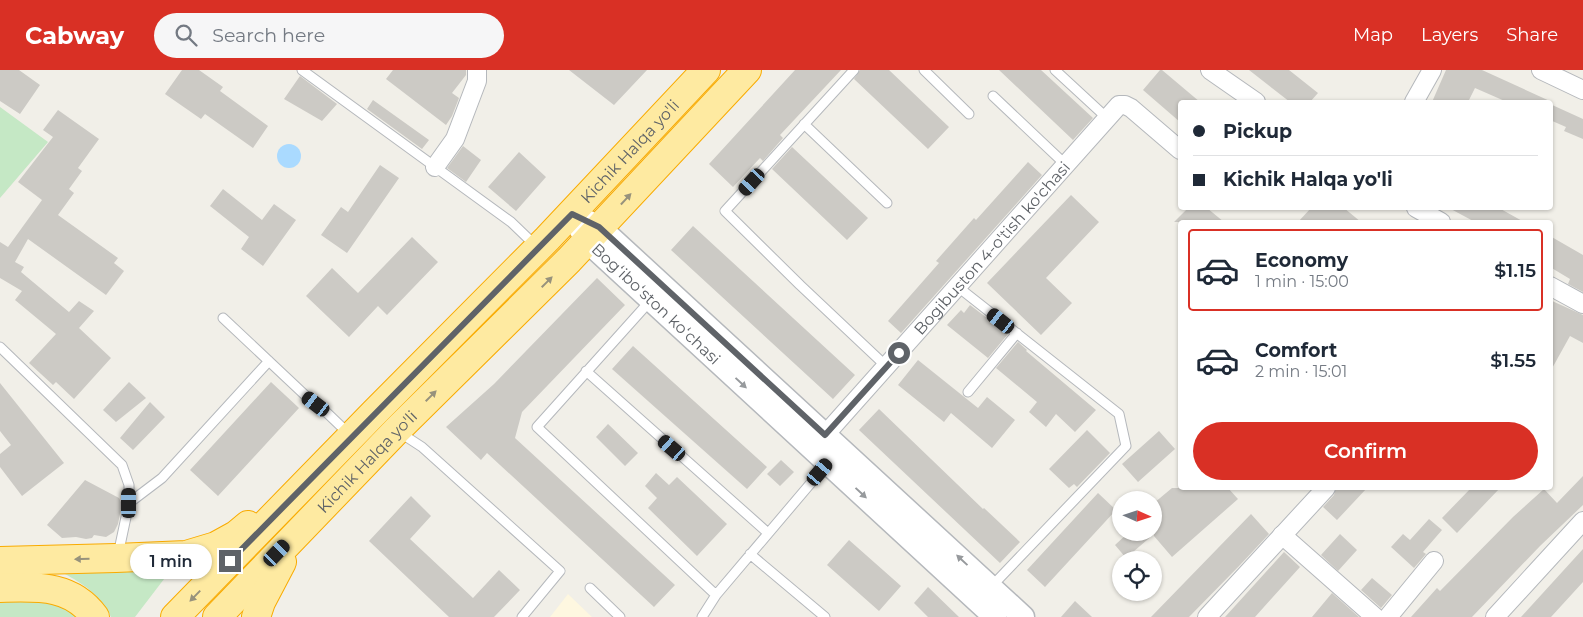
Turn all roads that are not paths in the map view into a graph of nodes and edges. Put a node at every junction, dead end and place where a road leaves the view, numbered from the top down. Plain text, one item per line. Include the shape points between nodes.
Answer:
1 (302, 70) edge
2 (477, 70) edge
3 (706, 70) edge
4 (747, 70) edge
5 (854, 70) edge
6 (924, 70) edge
7 (1055, 70) edge
8 (1210, 70) edge
9 (1432, 70) edge
10 (1541, 70) edge
11 (1583, 90) edge
12 (993, 96) dead end
13 (1253, 100) edge
14 (1415, 100) edge
15 (969, 114) dead end
16 (1107, 118) junction
17 (804, 124) junction
18 (1178, 148) edge
19 (1066, 165) junction
20 (436, 167) junction
21 (887, 203) dead end
22 (1420, 210) edge
23 (572, 214) junction
24 (1437, 220) edge
25 (593, 234) junction
26 (538, 248) junction
27 (958, 287) junction
28 (1553, 288) edge
29 (657, 293) junction
30 (1583, 304) edge
31 (223, 318) dead end
32 (1017, 333) junction
33 (0, 347) edge
34 (268, 361) junction
35 (887, 367) junction
36 (586, 371) junction
37 (968, 392) dead end
38 (397, 430) junction
39 (352, 436) junction
40 (826, 449) junction
41 (1324, 490) edge
42 (129, 503) junction
43 (314, 515) junction
44 (1583, 521) edge
45 (768, 534) junction
46 (1282, 535) junction
47 (750, 554) junction
48 (116, 558) junction
49 (0, 561) edge
50 (1434, 561) dead end
51 (0, 588) edge
52 (590, 588) dead end
53 (984, 594) junction
54 (716, 595) junction
55 (95, 617) edge
56 (175, 617) edge
57 (217, 617) edge
58 (256, 617) edge
59 (522, 617) edge
60 (620, 617) edge
61 (702, 617) edge
62 (825, 617) edge
63 (995, 617) edge
64 (1024, 617) edge
65 (1207, 617) edge
66 (1375, 617) edge
67 (1388, 617) edge
68 (1495, 617) edge

1 - 20 lane
2 - 20 street via 477,81 455,139
3 - 23 highway, Kichik Halqa yo'li
25 -> 4 highway, Kichik Halqa yo'li
5 - 17 lane
6 - 15 lane
7 - 16 lane
8 - 13 street
9 - 14 street
10 - 11 street
12 - 19 lane
16 - 18 street, Bogibuston 4-o'tish ko'chasi via 1119,104 1125,105
16 - 19 street, Bogibuston 4-o'tish ko'chasi
17 - 21 lane
17 - 35 lane via 725,211
19 - 27 street, Bogibuston 4-o'tish ko'chasi
20 - 26 lane via 511,222
22 - 24 street
23 - 25 street, Bogʻiboʻston koʻchasi
23 - 26 highway, Kichik Halqa yo'li
25 - 29 street, Bogʻiboʻston koʻchasi
38 -> 25 highway, Kichik Halqa yo'li
26 - 39 highway, Kichik Halqa yo'li
27 - 32 lane
27 - 35 street, Bogibuston 4-o'tish ko'chasi
28 - 30 street
29 - 36 lane
29 - 40 street, Bogʻiboʻston koʻchasi
31 - 34 lane
32 - 37 lane
32 - 53 lane via 1119,414 1126,446
33 - 42 lane via 122,465 129,485
34 - 39 lane
34 - 42 lane via 162,478
35 - 40 street, Bogibuston 4-o'tish ko'chasi
36 - 45 lane
36 - 54 lane via 537,427
38 - 43 highway, Kichik Halqa yo'li
38 - 59 lane via 422,447 560,571
39 - 48 highway via 236,535 216,546 186,555
39 -> 56 highway, Kichik Halqa yo'li
40 - 45 lane
40 - 53 street, Bogʻiboʻston koʻchasi
41 - 46 street
42 - 48 lane
43 - 57 highway, Kichik Halqa yo'li
43 - 58 highway via 282,563
44 - 68 street
45 - 47 lane
46 - 65 street
46 - 66 street
47 - 54 lane
47 - 62 lane
48 -> 49 highway
50 - 67 street
51 - 55 highway via 55,590 82,602
52 - 60 lane
53 - 63 street, Bogʻiboʻston koʻchasi
53 - 64 street, Bogʻiboʻston koʻchasi
54 - 61 lane

